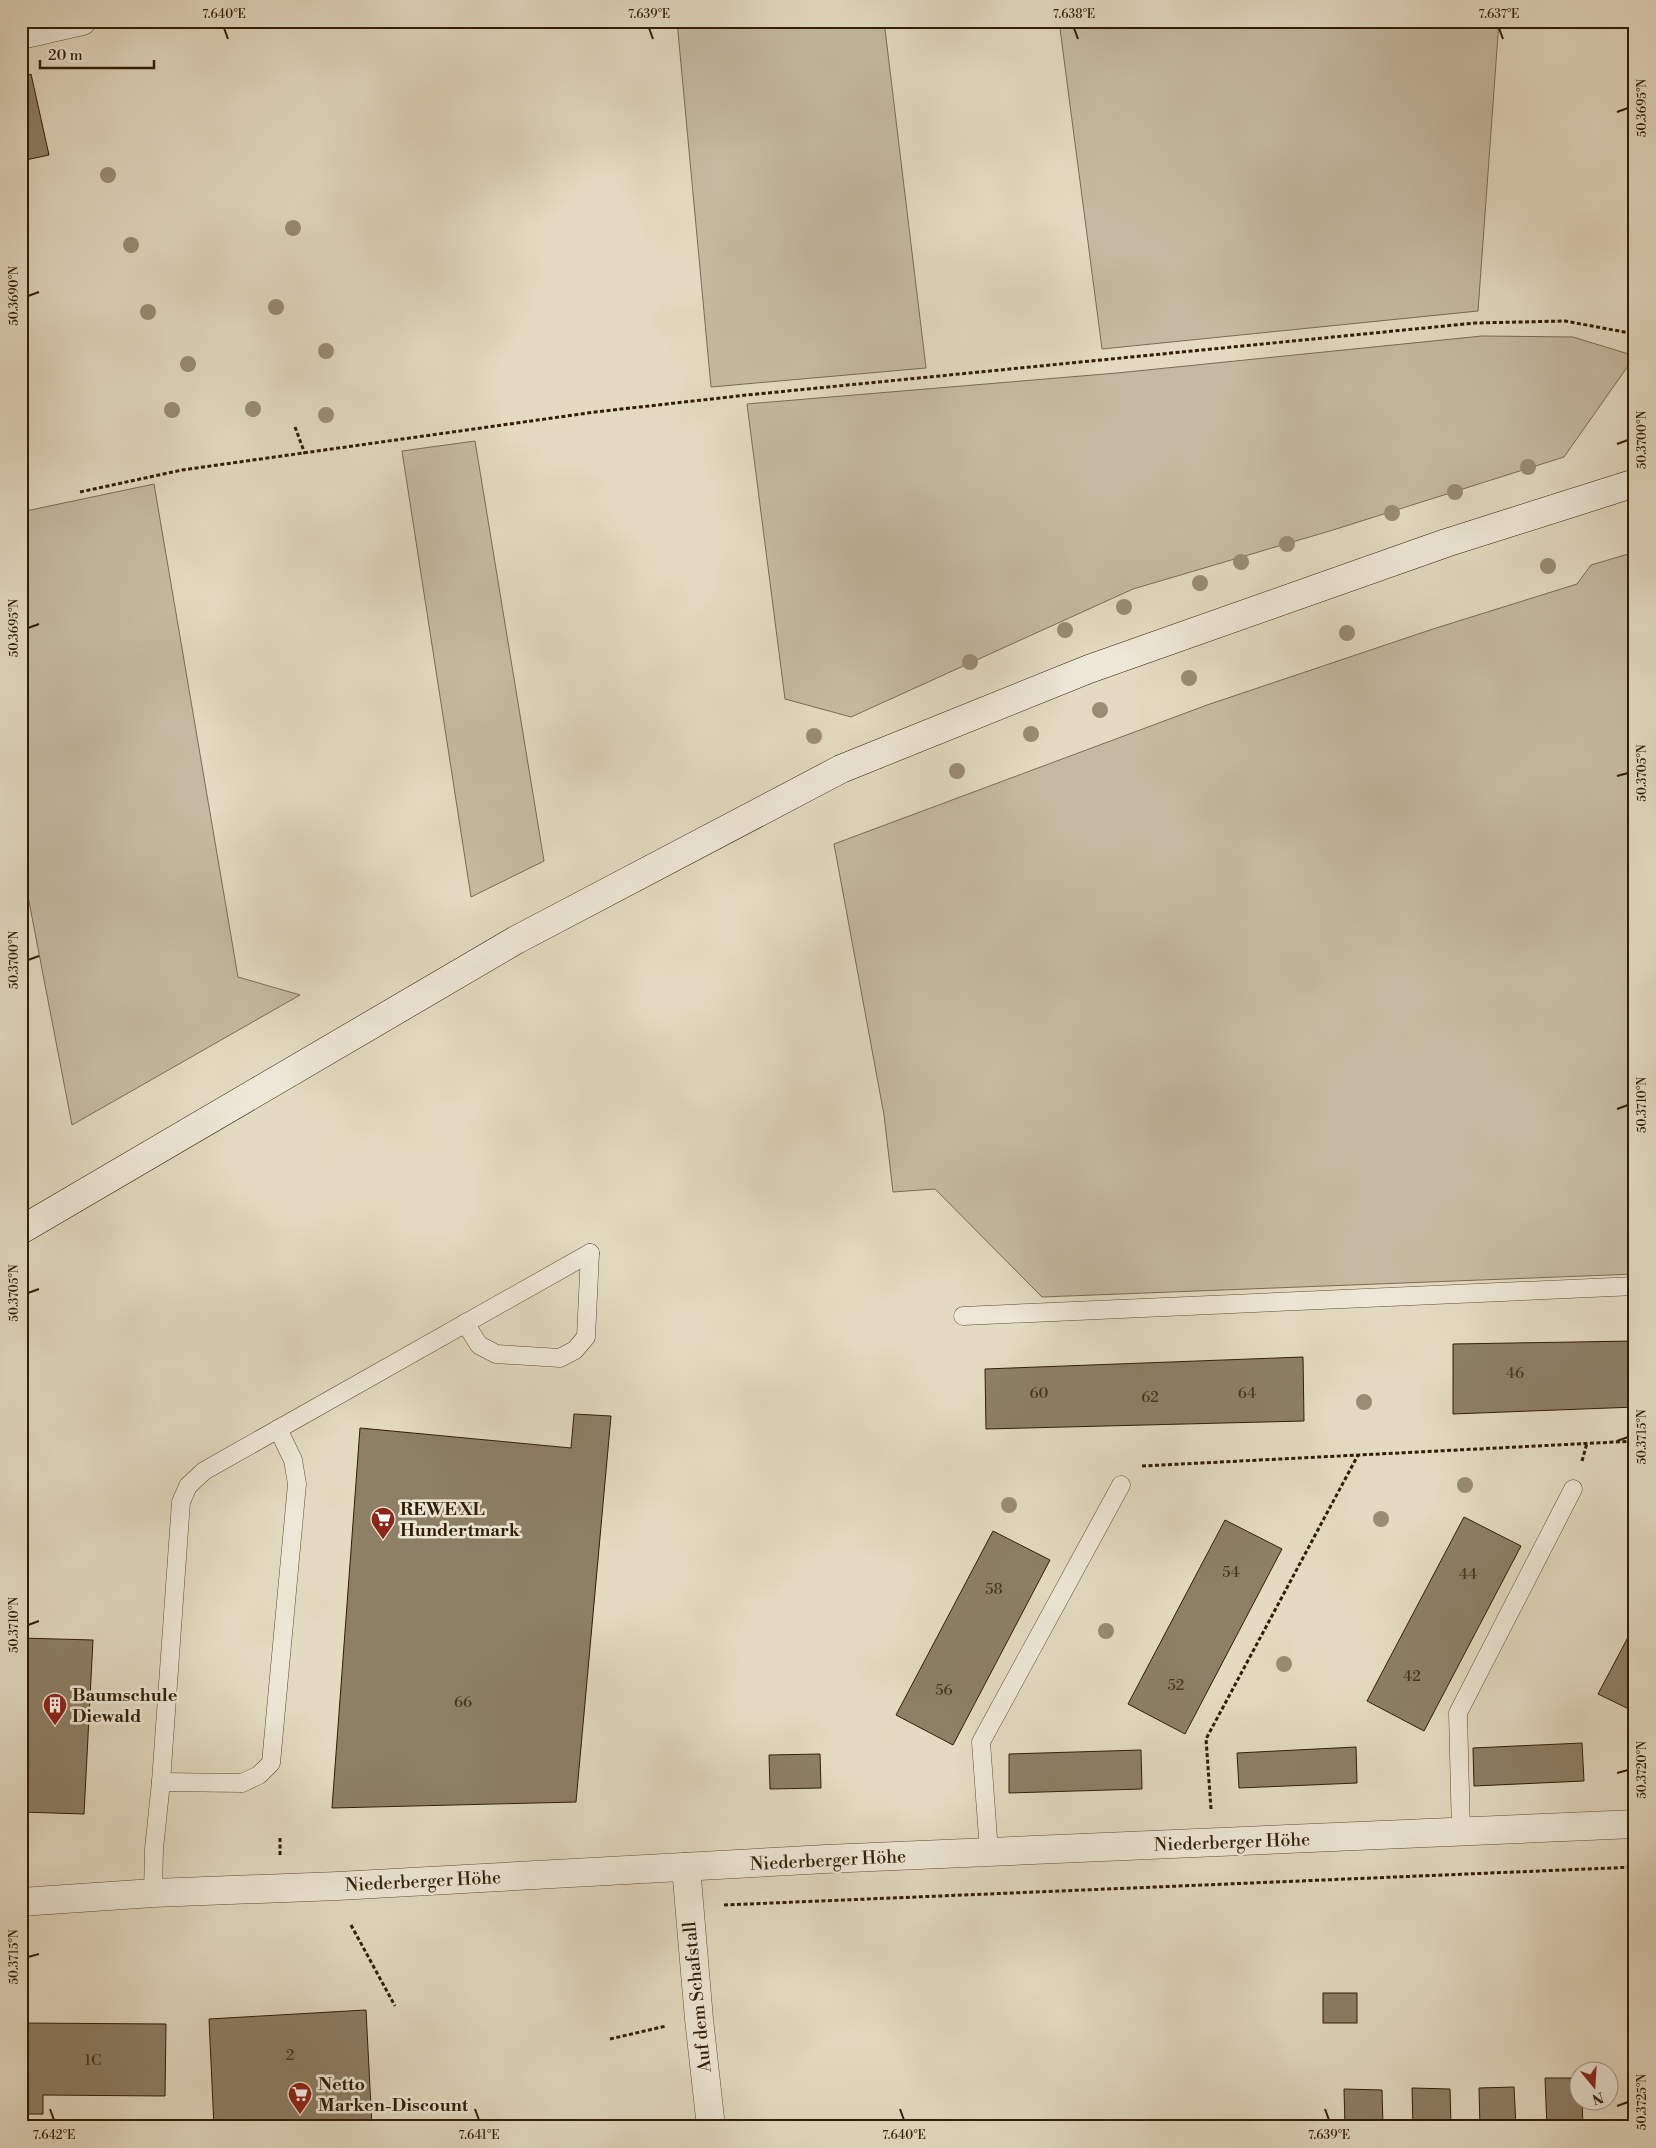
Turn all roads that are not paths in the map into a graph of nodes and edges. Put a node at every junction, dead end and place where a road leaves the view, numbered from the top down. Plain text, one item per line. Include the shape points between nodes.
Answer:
1 (82, 21) edge
2 (21, 35) edge
3 (1635, 483) edge
4 (21, 1230) edge
5 (1635, 1286) edge
6 (963, 1316) dead end
7 (466, 1323) junction
8 (278, 1429) junction
9 (1121, 1485) road end
10 (1573, 1489) dead end
11 (161, 1782) junction
12 (1635, 1824) edge
13 (1461, 1832) junction
14 (989, 1852) junction
15 (686, 1867) junction
16 (153, 1893) junction
17 (21, 1902) edge
18 (711, 2127) edge

1 - 2 street
3 - 4 street via 1446,542 1089,669 841,769 516,940
5 - 6 lane
7 - 7 lane via 574,1262 590,1253 586,1337 575,1350 560,1358 496,1354 479,1345
7 - 8 lane
8 - 11 lane via 204,1471 188,1486 180,1502
8 - 11 lane via 293,1460 297,1484 271,1763 259,1775 242,1783
9 - 14 lane via 981,1742
10 - 13 lane via 1458,1713
11 - 16 lane
12 - 13 street, Niederberger Höhe
13 - 14 street, Niederberger Höhe
14 - 15 street, Niederberger Höhe
15 - 16 street, Niederberger Höhe
15 - 18 street, Auf dem Schafstall
16 - 17 street, Niederberger Höhe

